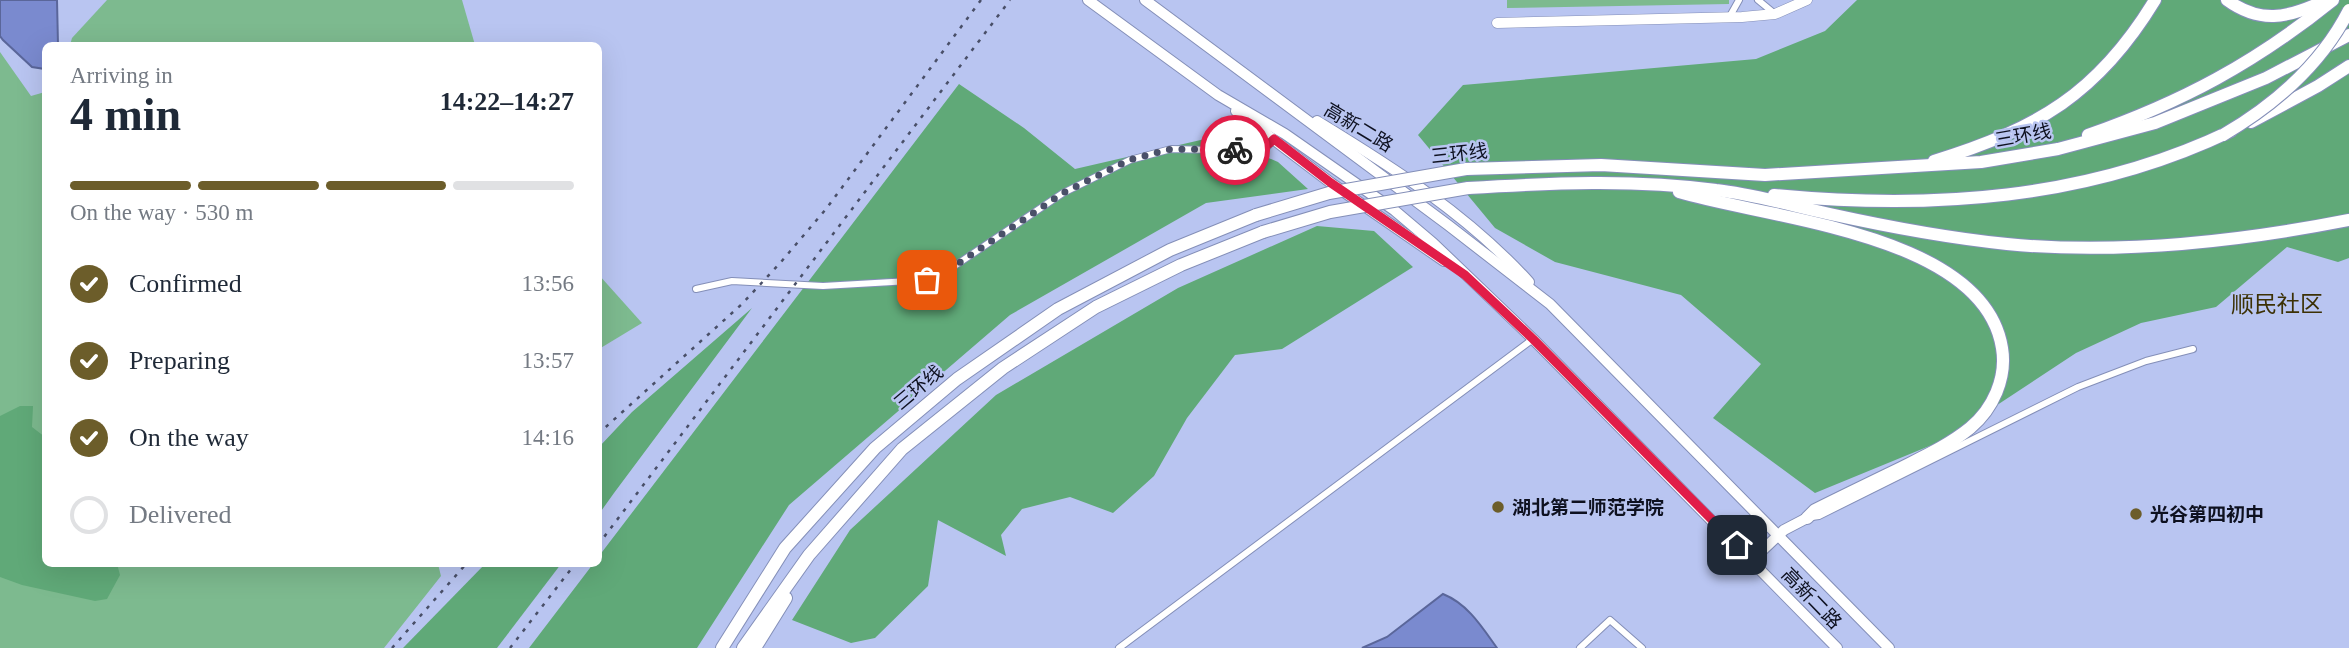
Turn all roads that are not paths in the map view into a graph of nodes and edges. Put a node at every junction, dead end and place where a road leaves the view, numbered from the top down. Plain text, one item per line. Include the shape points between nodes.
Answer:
1 (1088, 0) edge
2 (1145, 0) edge
3 (1740, 0) edge
4 (1758, 0) edge
5 (1807, 0) edge
6 (2144, 0) edge
7 (2155, 0) edge
8 (2227, 0) edge
9 (2326, 0) edge
10 (2333, 0) edge
11 (2349, 10) edge
12 (1775, 13) junction
13 (1729, 18) junction
14 (1497, 23) dead end
15 (2349, 35) edge
16 (2126, 43) junction
17 (2349, 66) edge
18 (1218, 95) junction
19 (2223, 135) junction
20 (1274, 139) junction
21 (2021, 156) junction
22 (1903, 169) junction
23 (1659, 186) junction
24 (1717, 190) junction
25 (2349, 220) edge
26 (1465, 275) junction
27 (696, 289) dead end
28 (1533, 339) junction
29 (2193, 349) dead end
30 (1807, 518) junction
31 (1779, 535) junction
32 (809, 555) junction
33 (1752, 560) junction
34 (751, 602) junction
35 (714, 648) edge
36 (722, 648) edge
37 (743, 648) edge
38 (755, 648) edge
39 (1119, 648) edge
40 (1580, 648) edge
41 (1642, 648) edge
42 (1837, 648) edge
43 (1889, 648) edge

1 - 18 main road, 高新二路
2 - 31 main road, 高新二路 via 1550,304
3 - 13 street
4 - 12 street
5 - 12 street
6 - 16 highway
7 - 16 highway
8 - 9 highway via 2266,17 2294,13
10 - 21 highway via 2251,60 2196,91 2123,122
11 - 19 highway, bridge via 2333,38 2295,83
12 - 13 street
13 - 14 street
15 - 21 highway, 三环线, bridge via 2190,111 2122,134
16 - 22 highway via 2086,86 2032,124 1977,148
17 - 19 highway, bridge
18 - 20 main road, 高新二路
18 - 26 main road, 高新二路 via 1361,185
19 - 24 highway via 2120,172 2024,194 1928,202
20 - 26 main road, 高新二路
20 - 27 street via 1257,151 1171,149 1129,160 1063,193 927,280 823,286 732,281
21 - 22 highway, 三环线
22 - 34 highway, 三环线, bridge via 1765,175 1601,165 1466,169 1329,193 1256,215 1170,250 1058,309 957,379 875,448 785,548
23 - 24 highway, 三环线
23 - 30 highway via 1809,222 1922,257 1959,279 1995,321 2003,370 1983,415 1935,451
23 - 32 highway, 三环线, bridge via 1590,181 1468,188 1330,212 1263,232 1181,265 1096,307 1003,368 902,449
24 - 25 highway, 三环线 via 1950,236 2068,247 2197,243
26 - 28 main road, 高新二路
28 - 33 main road, 高新二路
28 - 39 street
29 - 30 street via 2078,387
30 - 31 main road
31 - 33 main road
31 - 43 main road, 高新二路
32 - 37 highway, 三环线
32 - 38 highway
33 - 42 main road, 高新二路
34 - 35 highway
34 - 36 highway, 三环线
40 - 41 street via 1611,620

